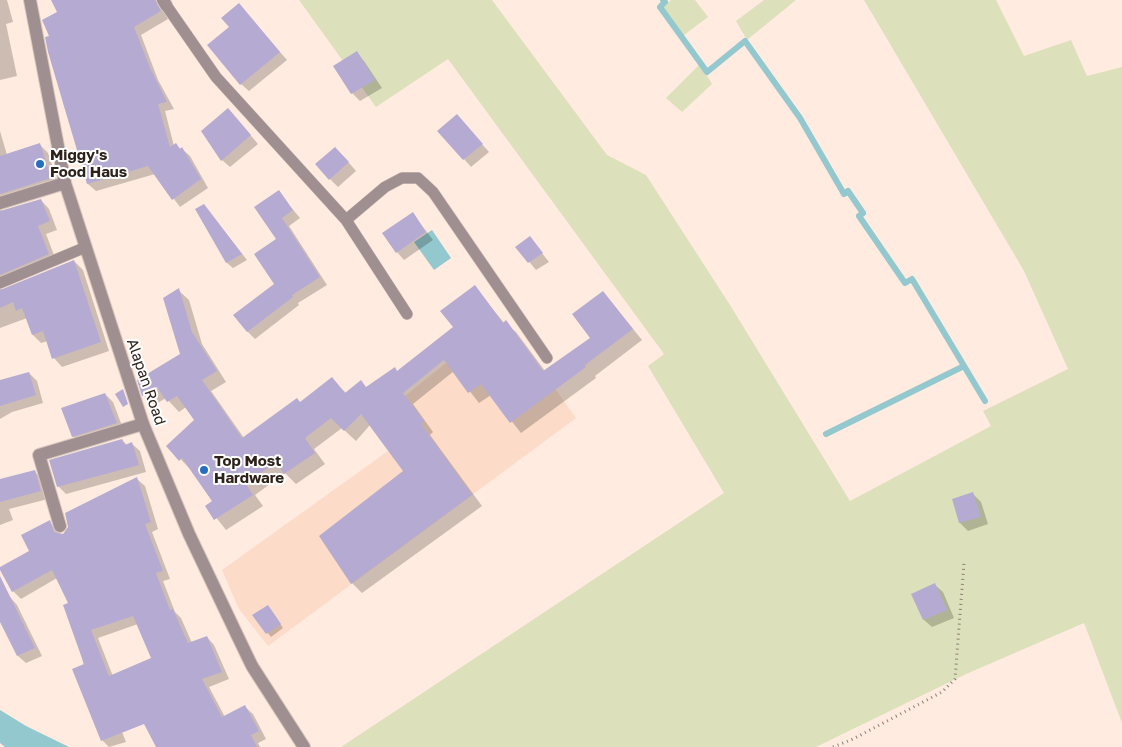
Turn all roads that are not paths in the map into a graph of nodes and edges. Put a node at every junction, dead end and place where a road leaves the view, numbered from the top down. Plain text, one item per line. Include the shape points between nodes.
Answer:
1 (30, 0) edge
2 (165, 3) edge
3 (65, 182) junction
4 (0, 203) edge
5 (346, 220) junction
6 (86, 246) junction
7 (0, 283) edge
8 (407, 314) dead end
9 (547, 358) dead end
10 (143, 424) junction
11 (60, 526) dead end
12 (304, 747) edge

1 - 3 street, Alapan Road
2 - 5 lane via 216,78
3 - 4 street
3 - 6 street, Alapan Road
5 - 8 lane
5 - 9 lane via 385,187 402,178 418,178 433,192
6 - 7 lane
6 - 10 street, Alapan Road
10 - 11 street via 39,455
10 - 12 street, Alapan Road via 189,534 252,666

